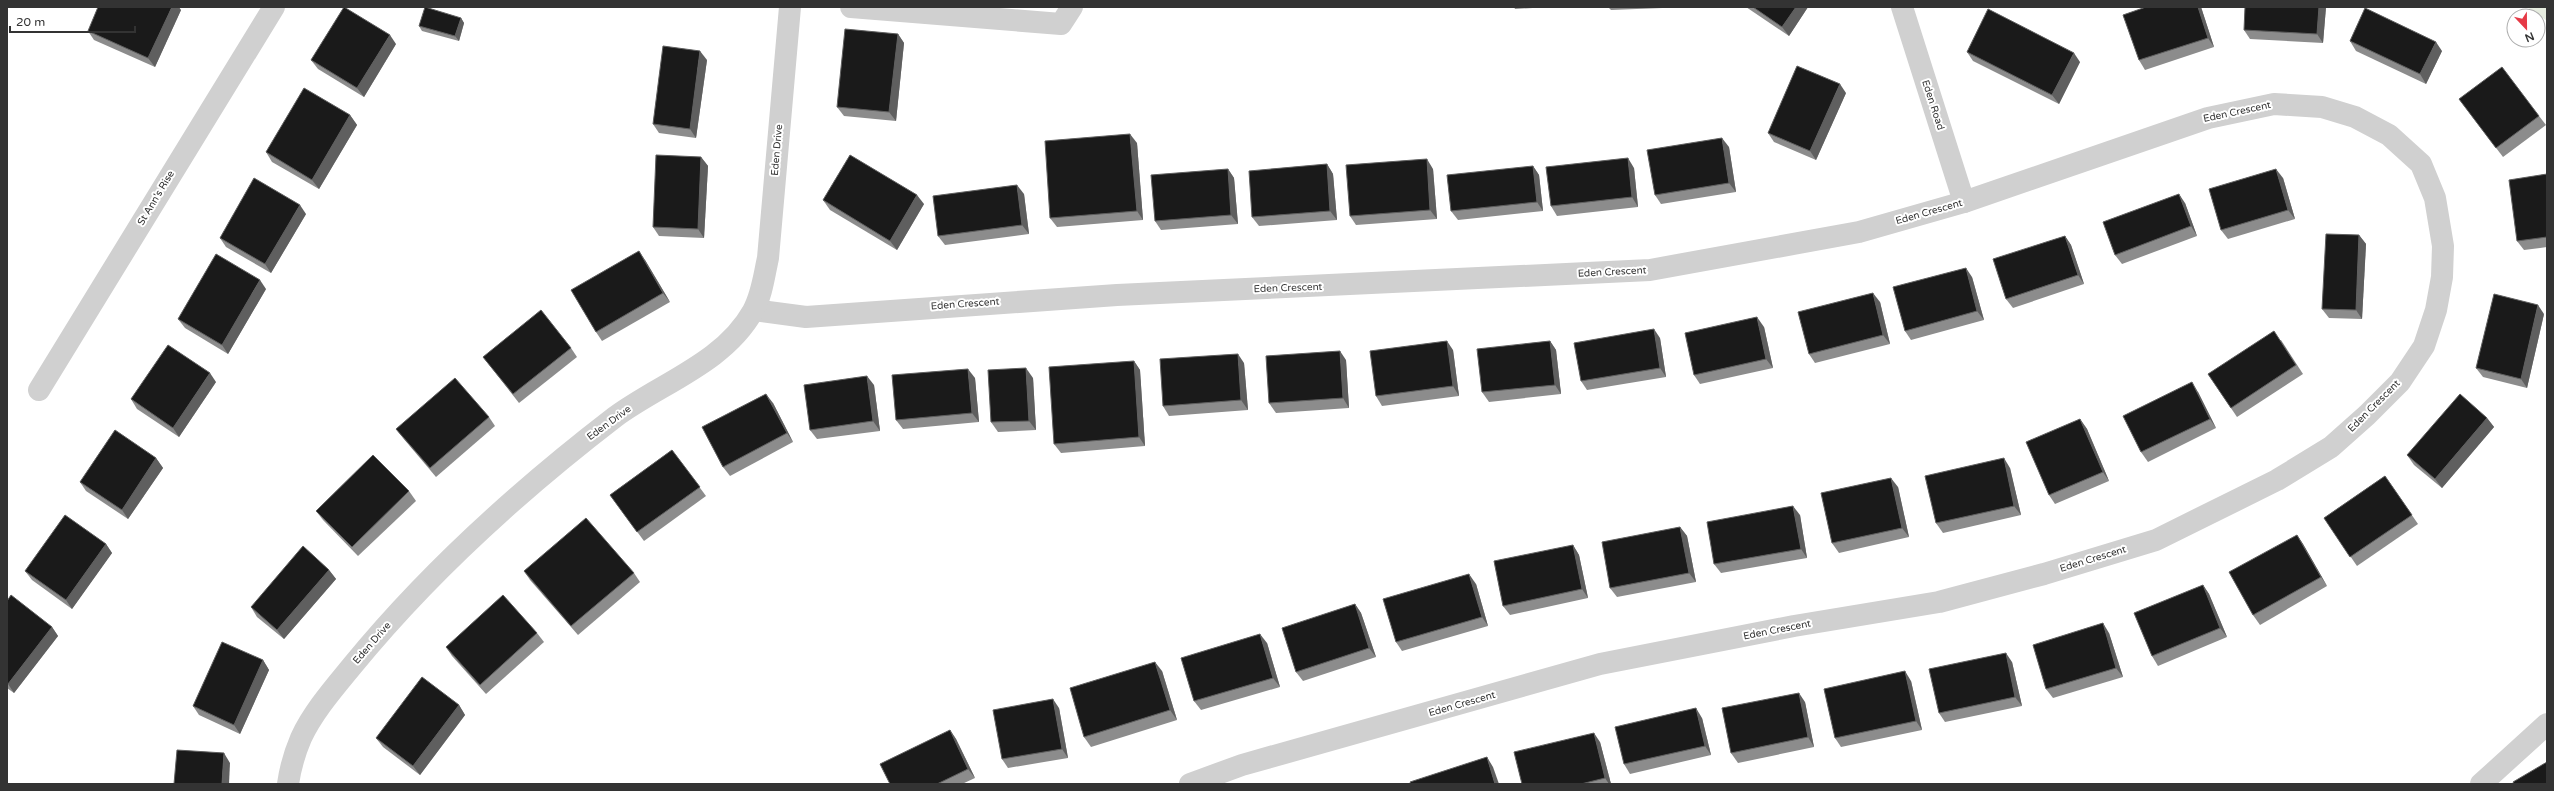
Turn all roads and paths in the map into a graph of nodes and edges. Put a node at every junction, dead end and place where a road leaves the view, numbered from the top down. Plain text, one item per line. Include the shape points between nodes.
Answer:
1 (274, 7) edge
2 (790, 7) edge
3 (851, 7) edge
4 (1072, 7) edge
5 (1902, 7) edge
6 (1964, 202) junction
7 (754, 310) junction
8 (39, 390) dead end
9 (2547, 724) edge
10 (288, 784) edge
11 (1190, 784) edge
12 (2481, 784) edge

1 - 8 street, St Ann's Rise
2 - 7 street, Eden Drive via 768,258 762,288
3 - 4 street via 1061,24
5 - 6 street, Eden Road
6 - 7 street, Eden Crescent via 1859,232 1650,270 1117,295 806,317
6 - 11 street, Eden Crescent via 2208,118 2274,104 2322,107 2355,117 2389,135 2421,164 2435,198 2443,246 2442,277 2436,310 2424,346 2400,382 2331,447 2277,480 2156,540 1939,602 1794,626 1600,664 1242,765
7 - 10 street, Eden Drive via 736,335 713,355 618,415 517,496 434,576 372,641 326,698 301,738
9 - 12 street

